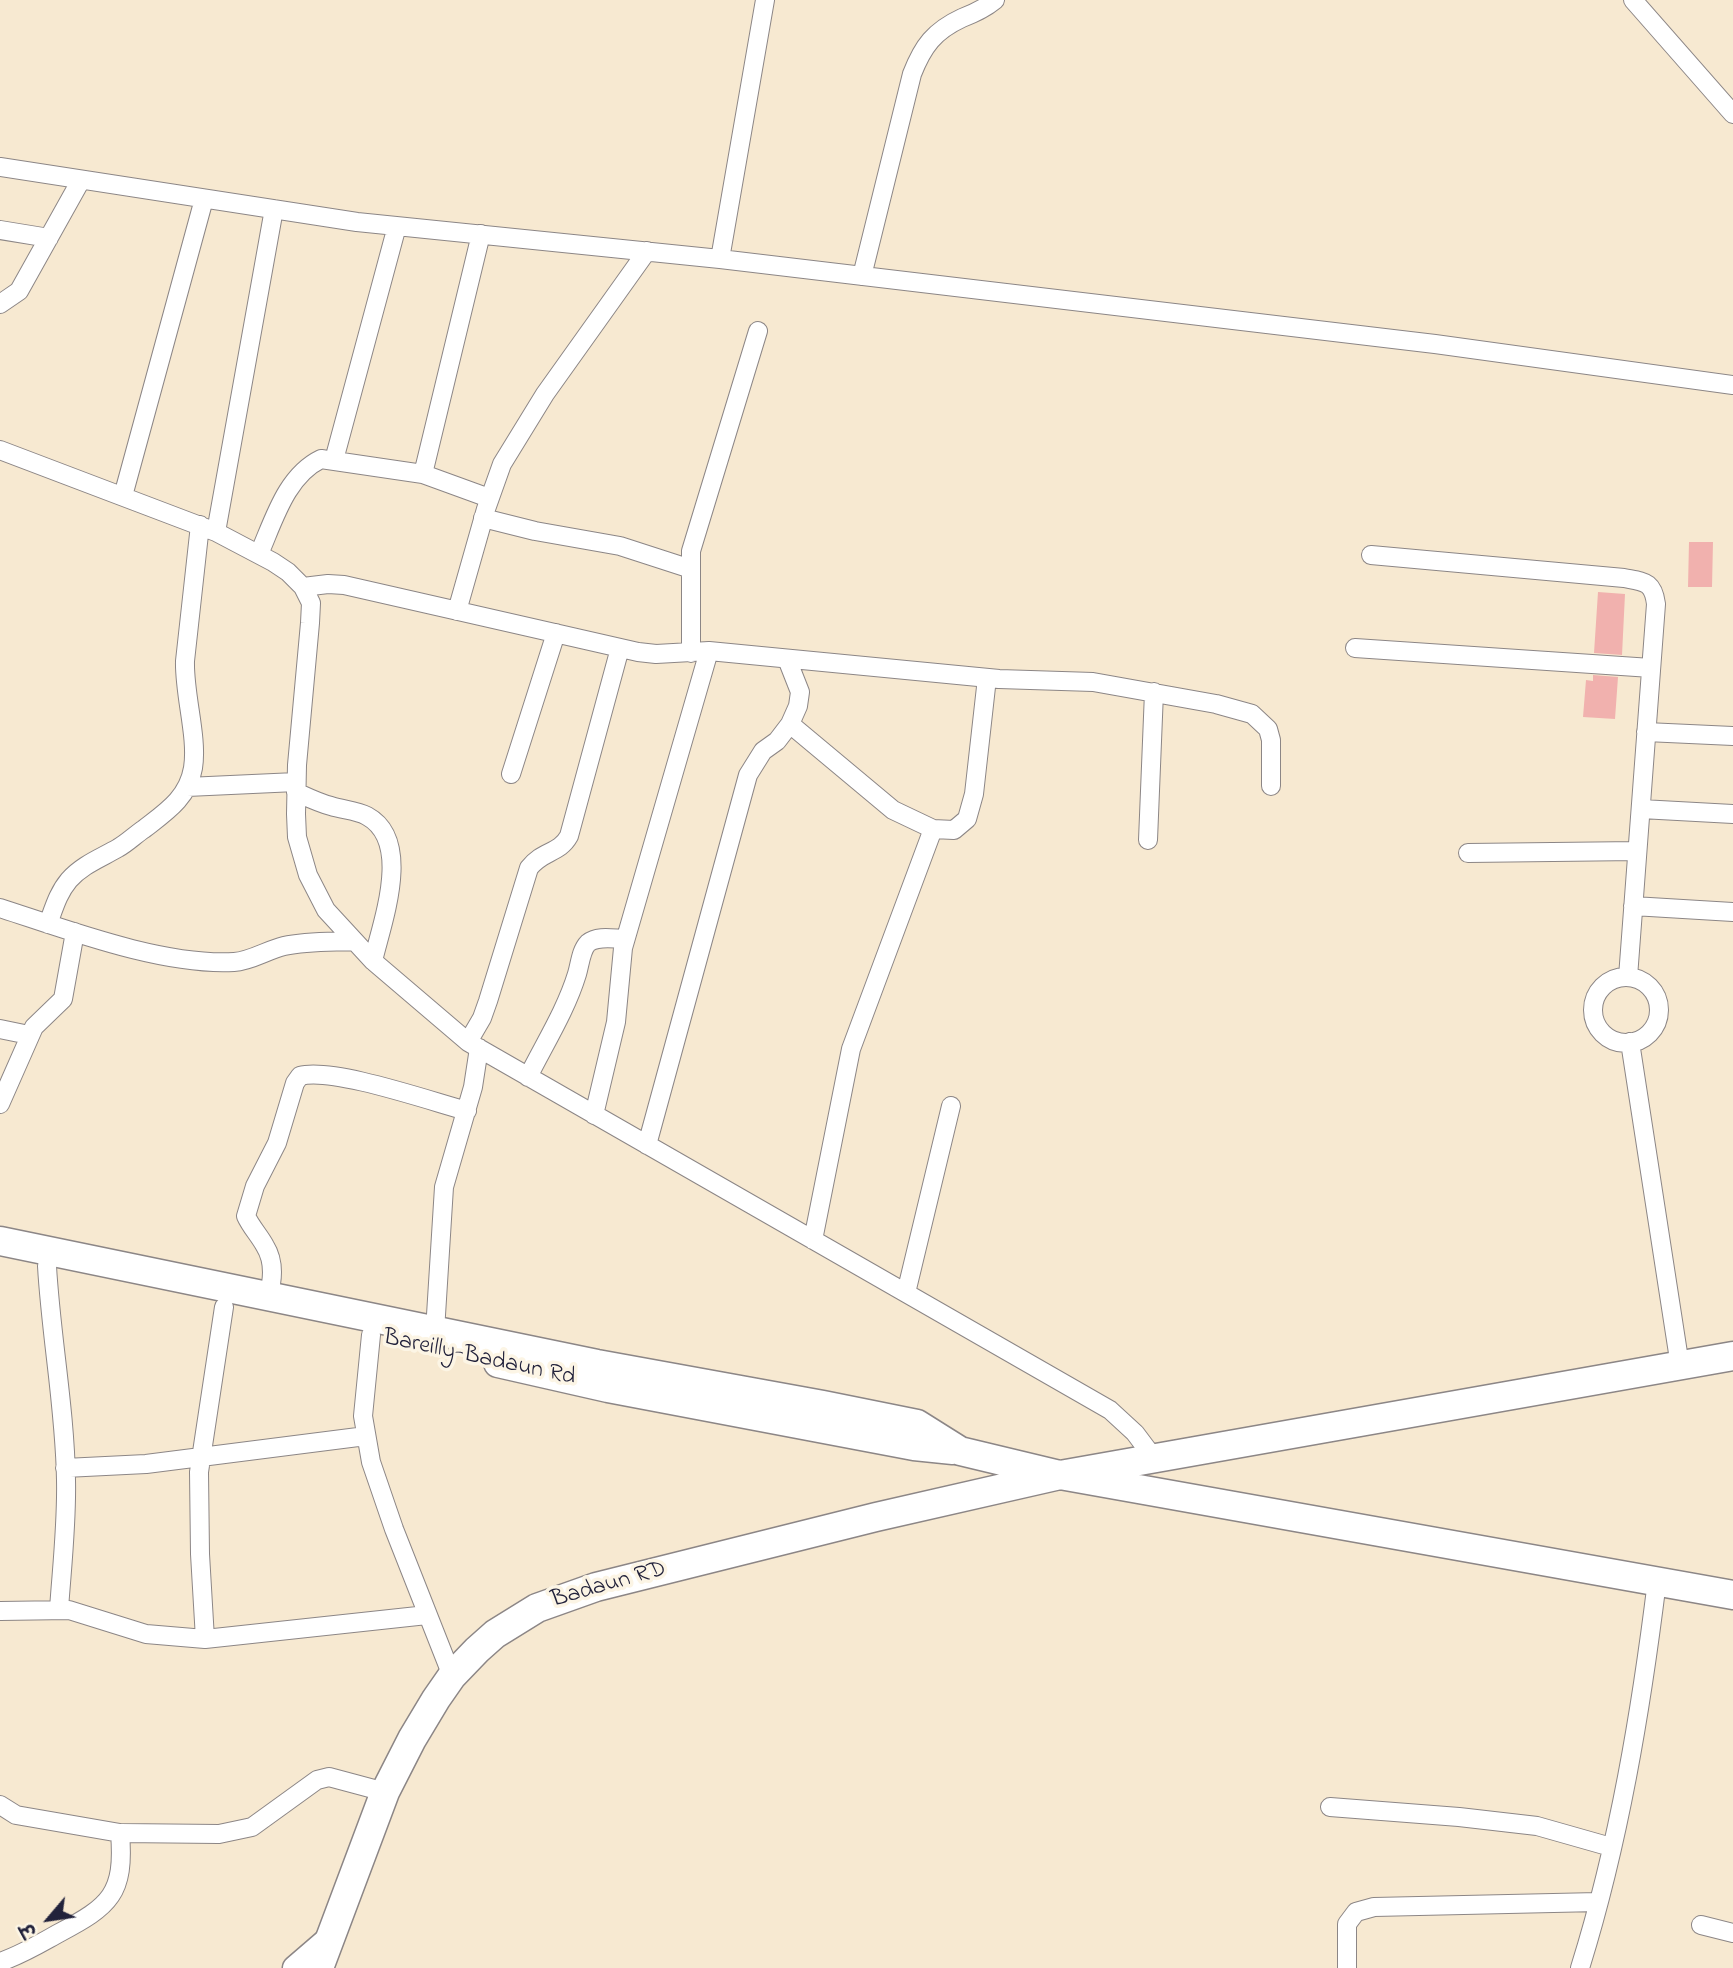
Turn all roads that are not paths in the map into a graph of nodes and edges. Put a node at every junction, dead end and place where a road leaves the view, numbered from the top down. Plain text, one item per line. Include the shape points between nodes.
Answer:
1 (765, 0) edge
2 (995, 0) edge
3 (1633, 0) edge
4 (1733, 114) edge
5 (0, 167) edge
6 (81, 180) junction
7 (204, 199) junction
8 (274, 209) junction
9 (397, 226) junction
10 (0, 230) edge
11 (481, 234) junction
12 (49, 238) junction
13 (647, 251) junction
14 (720, 259) junction
15 (862, 276) junction
16 (0, 304) edge
17 (758, 331) dead end
18 (1733, 385) edge
19 (0, 450) edge
20 (334, 460) junction
21 (423, 474) junction
22 (123, 496) junction
23 (489, 498) junction
24 (483, 517) junction
25 (208, 529) junction
26 (259, 554) junction
27 (1371, 555) dead end
28 (691, 569) junction
29 (303, 587) junction
30 (457, 611) junction
31 (556, 633) junction
32 (620, 648) junction
33 (1354, 648) dead end
34 (700, 652) junction
35 (787, 659) junction
36 (1651, 668) junction
37 (987, 678) junction
38 (1154, 692) junction
39 (790, 724) junction
40 (1646, 732) junction
41 (1733, 736) edge
42 (510, 774) dead end
43 (1271, 786) dead end
44 (187, 787) junction
45 (296, 787) junction
46 (1641, 808) junction
47 (1733, 814) edge
48 (933, 829) junction
49 (1149, 840) dead end
50 (1637, 851) junction
51 (1468, 853) dead end
52 (1633, 906) junction
53 (0, 908) edge
54 (1733, 912) edge
55 (48, 923) junction
56 (75, 932) junction
57 (625, 939) junction
58 (354, 941) junction
59 (373, 961) junction
60 (1628, 977) junction
61 (0, 1029) edge
62 (29, 1035) junction
63 (1630, 1042) junction
64 (474, 1045) junction
65 (528, 1077) junction
66 (0, 1104) edge
67 (951, 1105) dead end
68 (467, 1111) junction
69 (594, 1115) junction
70 (647, 1146) junction
71 (813, 1240) junction
72 (0, 1241) edge
73 (0, 1257) edge
74 (47, 1266) junction
75 (906, 1293) junction
76 (268, 1297) junction
77 (223, 1307) junction
78 (435, 1331) junction
79 (371, 1335) junction
80 (1733, 1356) edge
81 (1680, 1366) junction
82 (366, 1436) junction
83 (960, 1451) junction
84 (201, 1456) junction
85 (1153, 1457) junction
86 (65, 1468) junction
87 (1060, 1475) junction
88 (1657, 1581) junction
89 (1733, 1595) edge
90 (59, 1609) junction
91 (0, 1611) edge
92 (427, 1615) junction
93 (205, 1639) junction
94 (452, 1676) junction
95 (385, 1792) junction
96 (0, 1805) edge
97 (1330, 1807) dead end
98 (120, 1833) junction
99 (1611, 1847) junction
100 (1598, 1902) junction
101 (1701, 1925) dead end
102 (1733, 1933) edge
103 (331, 1937) junction
104 (0, 1962) edge
105 (295, 1968) edge
106 (319, 1968) edge
107 (1347, 1968) edge
108 (1580, 1968) edge

1 - 14 street
2 - 15 street via 937,32 920,52
3 - 4 street
5 - 6 street
6 - 7 street
6 - 12 street
7 - 8 street
7 - 22 street
8 - 9 street
8 - 25 street
9 - 11 street
9 - 20 street
10 - 12 street
11 - 13 street
11 - 21 street
12 - 16 street via 19,291
13 - 14 street
13 - 23 street via 545,394 502,464
14 - 15 street
15 - 18 street
17 - 28 street via 694,538
19 - 22 street
20 - 21 street
20 - 26 street via 321,458 300,472
21 - 23 street
22 - 25 street
23 - 24 street
24 - 28 street via 620,546
24 - 30 street
25 - 26 street
25 - 44 street via 185,661 194,754
26 - 29 street
27 - 36 street via 1601,575 1650,584 1656,604
28 - 34 street
29 - 30 street via 344,585
29 - 45 street via 310,603 310,623
30 - 31 street
31 - 32 street
31 - 42 street
32 - 34 street via 656,654
32 - 64 street via 569,836 564,845 537,857 529,868
33 - 36 street
34 - 35 street
34 - 57 street
35 - 37 street
35 - 39 street via 800,692
36 - 40 street
37 - 38 street via 1093,682
37 - 48 street via 979,765 967,819 954,830
38 - 43 street via 1235,709 1262,722 1271,740
38 - 49 street
39 - 48 street via 892,810
39 - 70 street via 763,751 748,775
40 - 41 street
40 - 46 street
44 - 45 street
44 - 55 street via 170,808 70,879
45 - 58 street via 297,837 308,875 326,910
45 - 59 street via 324,804 361,813 385,833 391,878
46 - 47 street
46 - 50 street
48 - 71 street via 851,1049
50 - 51 street
50 - 52 street
52 - 54 street
52 - 60 street
53 - 55 street
55 - 56 street
56 - 58 street via 175,958 226,962 298,943
56 - 62 street via 63,999
57 - 65 street via 597,938 584,950 569,996
57 - 69 street via 616,1022
58 - 59 street
59 - 64 street
60 - 63 street via 1647,984 1659,1003 1656,1026 1649,1035
60 - 63 street via 1617,978 1600,990 1593,1010 1607,1037
61 - 62 street
62 - 66 street
63 - 81 street
64 - 65 street
64 - 68 street
65 - 69 street
67 - 75 street
68 - 76 street via 323,1073 300,1076 246,1216 272,1266
68 - 78 street via 444,1187
69 - 70 street
70 - 71 street
71 - 75 street
72 - 76 main road
73 - 74 main road, Bareilly-Badaun Rd
74 - 77 main road, Bareilly-Badaun Rd
74 - 86 street
75 - 85 street via 1110,1410
76 - 78 main road
77 - 79 main road, Bareilly-Badaun Rd
77 - 84 street
78 - 83 main road via 917,1424
79 - 82 street via 363,1399
79 - 83 main road, Bareilly-Badaun Rd via 608,1388
80 - 81 main road, Badaun RD
81 - 85 main road, Badaun RD
82 - 84 street
82 - 92 street via 381,1493
83 - 87 main road
84 - 86 street
84 - 93 street via 198,1506
85 - 87 main road, Badaun RD
86 - 90 street
87 - 88 main road
87 - 94 main road, Badaun RD via 563,1597 495,1634
88 - 89 main road
88 - 99 street via 1634,1735
90 - 91 street
90 - 93 street via 146,1634
92 - 93 street
92 - 94 street
94 - 95 main road, Badaun RD
95 - 98 street via 329,1777 306,1786 252,1828 193,1835
95 - 103 main road, Badaun RD
96 - 98 street via 16,1815
97 - 99 street via 1537,1826
98 - 104 street via 120,1875 104,1905 87,1919
99 - 100 street
100 - 107 street via 1374,1907 1356,1912 1347,1924
100 - 108 street
101 - 102 street
103 - 105 street
103 - 106 main road, Badaun RD

